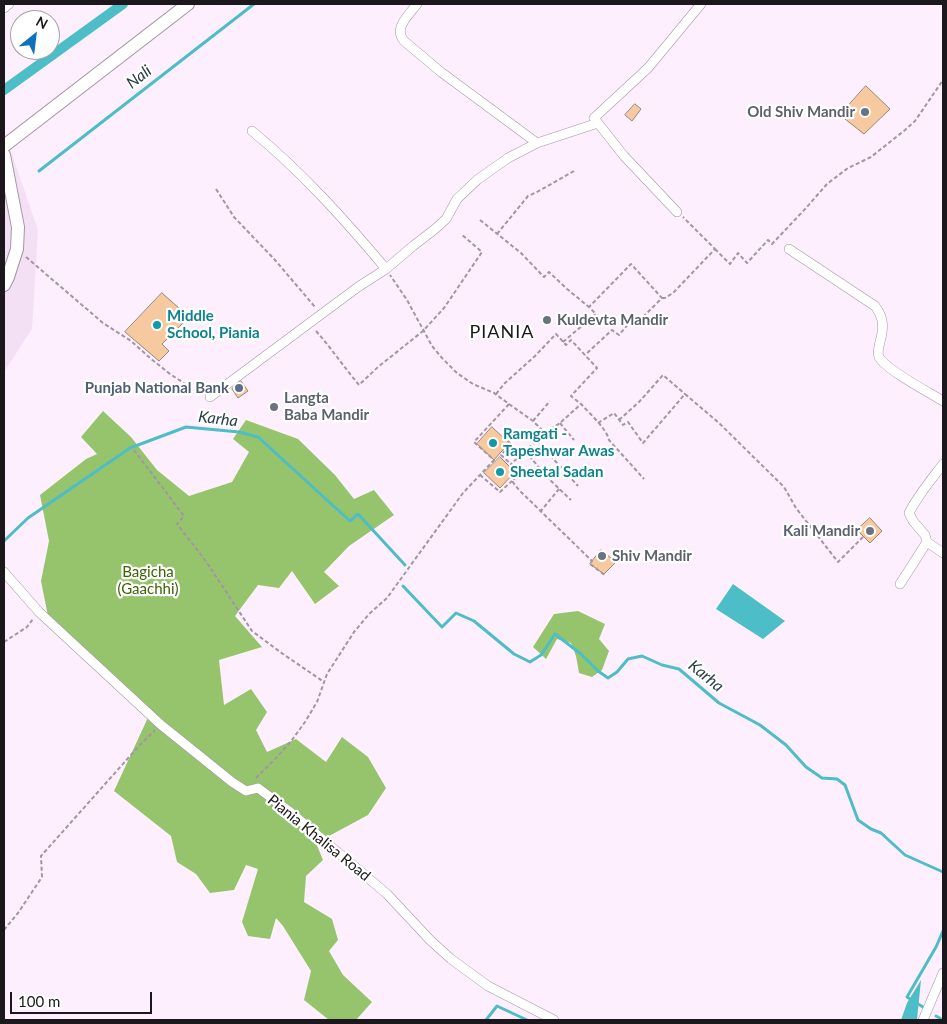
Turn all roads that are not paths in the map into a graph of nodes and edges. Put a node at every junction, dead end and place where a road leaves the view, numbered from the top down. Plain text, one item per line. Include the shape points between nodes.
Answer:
1 (9, 4) edge
2 (188, 4) edge
3 (417, 4) edge
4 (701, 4) edge
5 (4, 8) edge
6 (598, 123) junction
7 (252, 131) dead end
8 (536, 143) junction
9 (4, 146) edge
10 (4, 155) edge
11 (677, 212) road end
12 (789, 249) dead end
13 (386, 269) junction
14 (4, 285) edge
15 (210, 397) road end
16 (943, 400) edge
17 (943, 464) edge
18 (926, 542) junction
19 (943, 553) edge
20 (4, 572) edge
21 (900, 584) dead end
22 (943, 973) edge
23 (554, 1020) edge
24 (923, 1020) edge

1 - 5 street
2 - 9 street
3 - 8 street via 403,22 400,37
4 - 6 street via 648,68 594,118
6 - 8 street
6 - 11 street
7 - 13 street via 311,184
8 - 13 street via 477,180 457,199 446,219
10 - 14 street via 18,227 17,249
12 - 16 street via 874,306 883,327 879,358
13 - 15 street
17 - 18 street via 909,513 926,535
18 - 19 street
18 - 21 street
20 - 23 street, Piania Khalisa Road via 39,612 160,724 232,782 246,791 258,788 289,811 387,894 430,940 458,964 488,986
22 - 24 street

